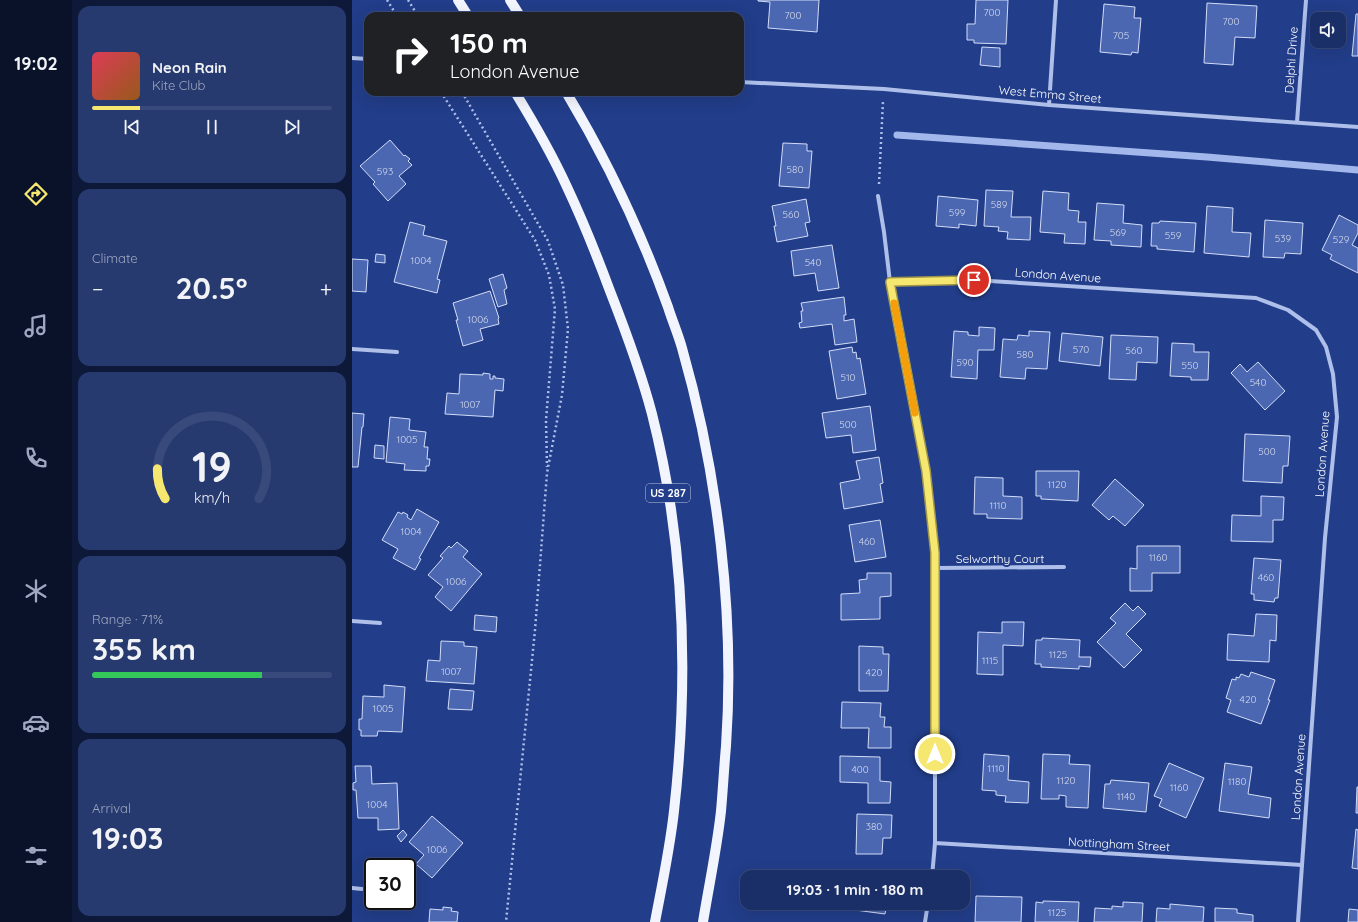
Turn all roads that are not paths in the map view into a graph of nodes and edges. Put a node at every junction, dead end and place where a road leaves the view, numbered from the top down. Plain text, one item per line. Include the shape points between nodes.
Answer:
1 (458, 0) edge
2 (510, 0) edge
3 (1056, 0) edge
4 (1306, 0) edge
5 (466, 12) edge
6 (518, 12) edge
7 (352, 58) edge
8 (364, 59) edge
9 (744, 82) edge
10 (517, 96) edge
11 (568, 96) edge
12 (1049, 105) junction
13 (1297, 122) junction
14 (1358, 127) edge
15 (878, 196) road end
16 (890, 282) junction
17 (352, 349) edge
18 (397, 352) dead end
19 (1064, 567) dead end
20 (936, 568) junction
21 (352, 621) edge
22 (380, 624) dead end
23 (935, 843) junction
24 (1302, 865) junction
25 (933, 870) edge
26 (352, 888) edge
27 (362, 889) dead end
28 (927, 910) edge
29 (655, 922) edge
30 (703, 922) edge
31 (925, 922) edge
32 (1298, 922) edge

1 - 5 main road
2 - 6 main road
3 - 12 street
4 - 13 street, Delphi Drive
7 - 8 street
9 - 12 street, West Emma Street via 884,89
10 - 29 main road, US 287 via 541,135 567,185 588,232 636,360 652,414 675,534 681,592 683,661 680,734 674,811
11 - 30 main road via 625,201 654,266 682,346 714,495 724,572 728,684 720,812
12 - 13 street, West Emma Street
13 - 14 street, West Emma Street
15 - 16 street
16 - 20 street via 926,471
16 - 24 street, London Avenue via 974,280 1256,298 1288,310 1316,330 1326,347 1333,374 1337,417 1325,538
17 - 18 street
19 - 20 street, Selworthy Court
20 - 23 street
21 - 22 street
23 - 24 street, Nottingham Street
23 - 25 street
24 - 32 street, London Avenue
26 - 27 street
28 - 31 street

